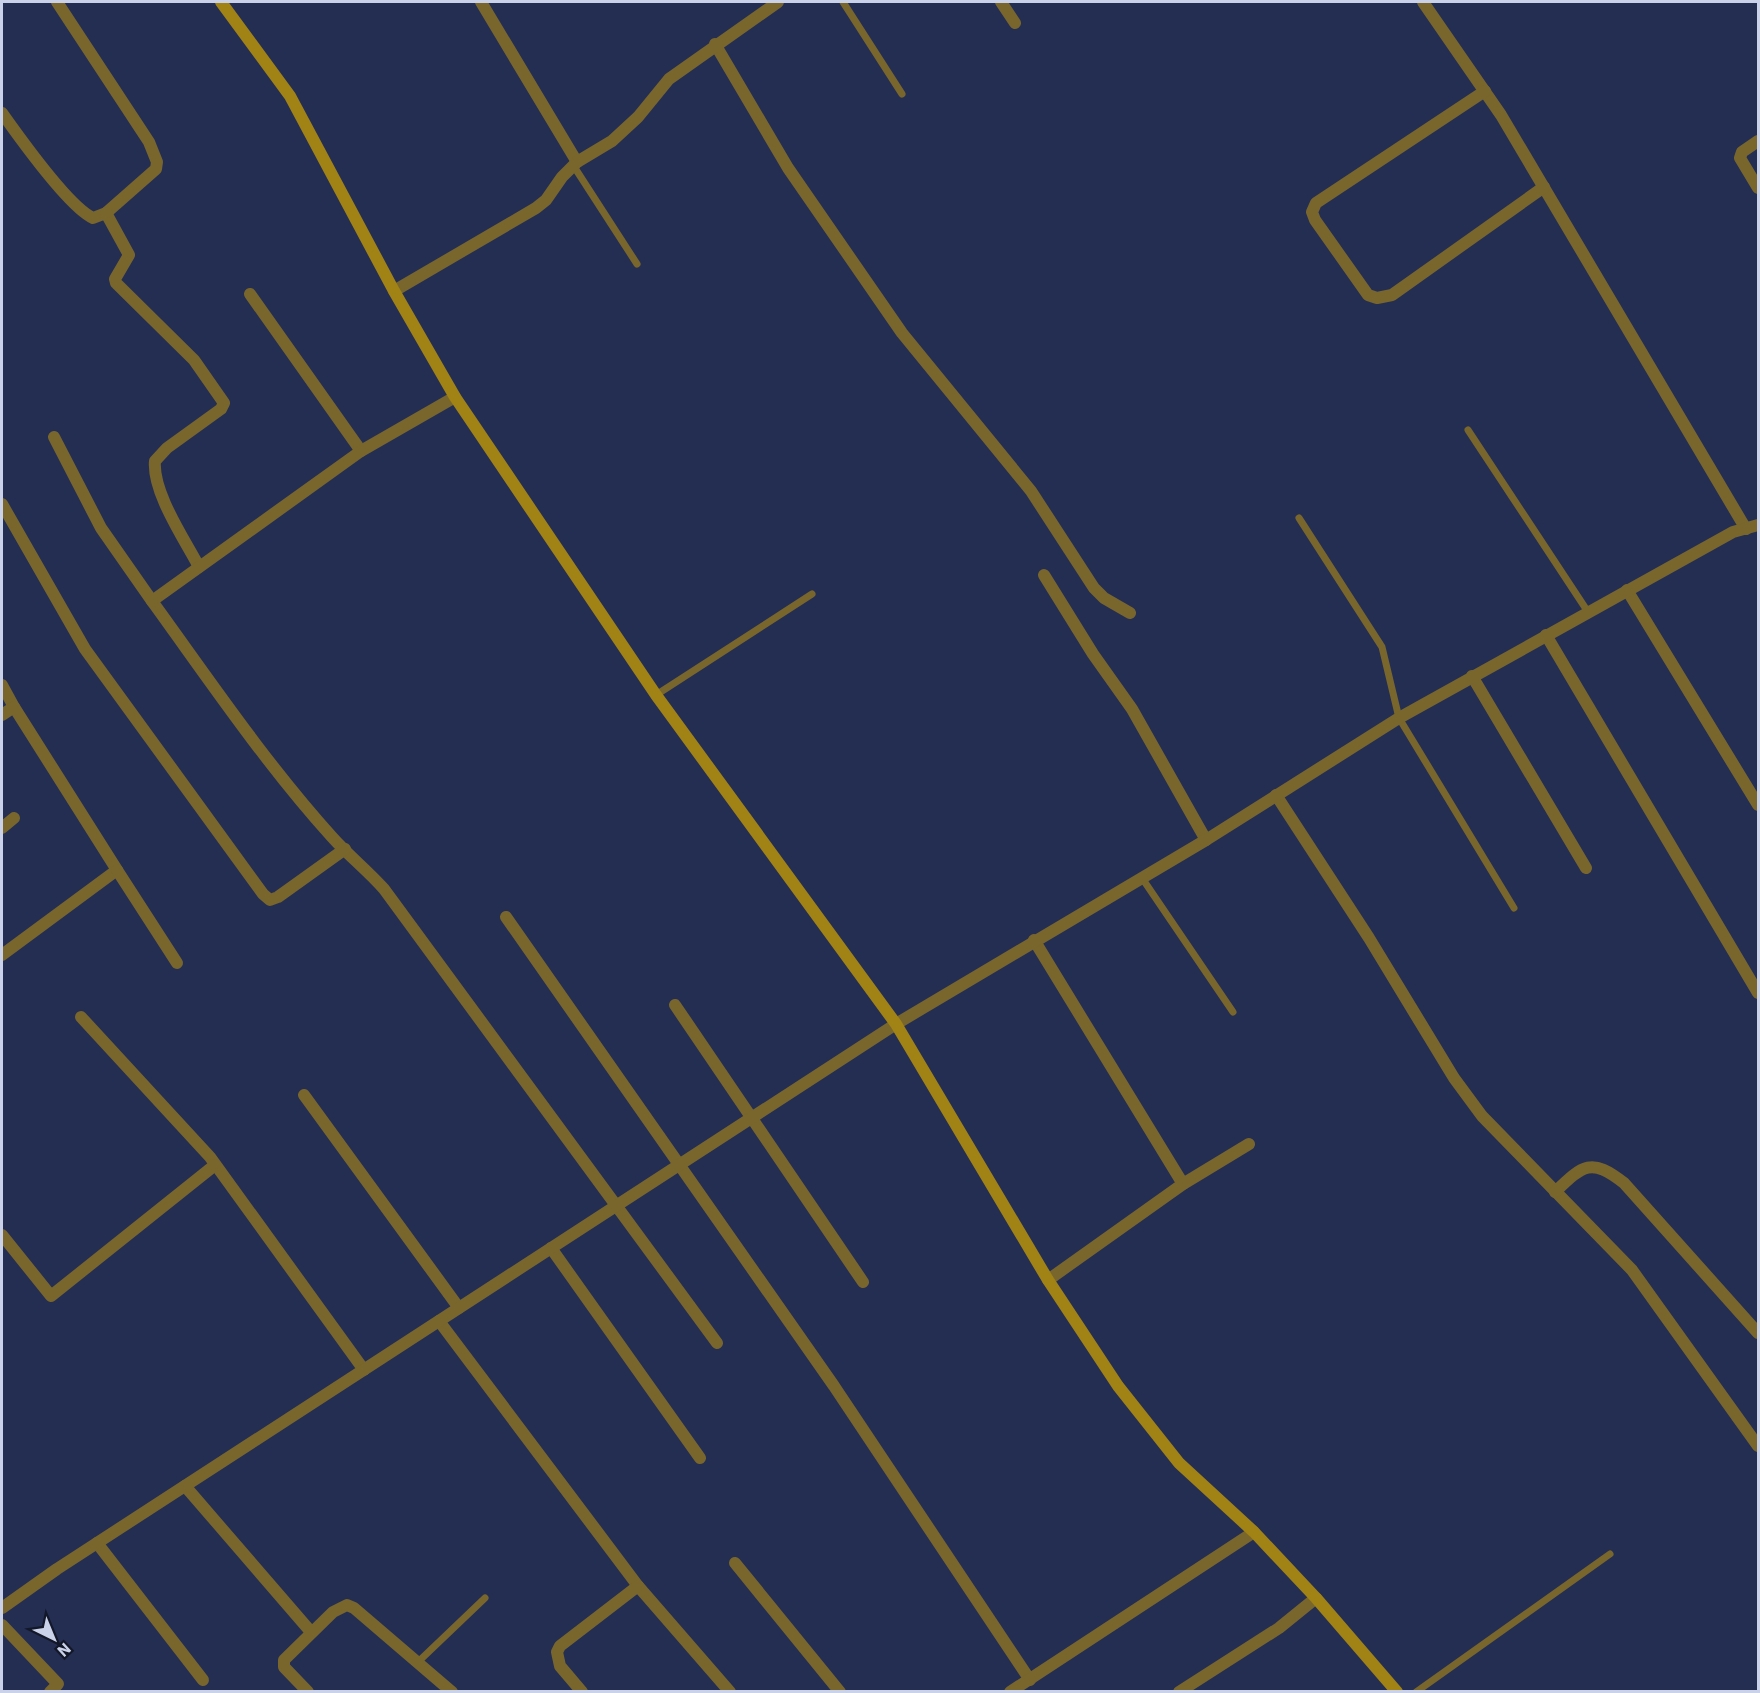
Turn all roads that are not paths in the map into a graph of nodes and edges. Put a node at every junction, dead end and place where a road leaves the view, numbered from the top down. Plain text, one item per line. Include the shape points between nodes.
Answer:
1 (57, 2) edge
2 (221, 2) edge
3 (481, 2) edge
4 (778, 2) edge
5 (843, 2) edge
6 (1000, 2) edge
7 (1423, 2) edge
8 (1015, 23) dead end
9 (715, 44) junction
10 (1485, 92) junction
11 (902, 94) dead end
12 (2, 113) edge
13 (1758, 141) edge
14 (575, 163) junction
15 (1544, 187) junction
16 (1758, 188) edge
17 (106, 213) junction
18 (636, 264) dead end
19 (393, 291) junction
20 (250, 294) dead end
21 (455, 397) junction
22 (1468, 430) dead end
23 (54, 437) dead end
24 (361, 451) junction
25 (2, 504) edge
26 (1299, 518) dead end
27 (1758, 525) edge
28 (1746, 529) junction
29 (199, 567) junction
30 (1044, 575) dead end
31 (1627, 590) junction
32 (812, 594) dead end
33 (152, 601) junction
34 (1588, 612) junction
35 (1130, 614) dead end
36 (1546, 636) junction
37 (1473, 676) junction
38 (2, 686) edge
39 (656, 695) junction
40 (14, 707) junction
41 (2, 715) edge
42 (1399, 718) junction
43 (1276, 795) junction
44 (1758, 805) edge
45 (14, 818) dead end
46 (2, 828) edge
47 (1206, 840) junction
48 (345, 849) junction
49 (1586, 868) dead end
50 (117, 870) junction
51 (1142, 878) junction
52 (1514, 908) dead end
53 (507, 917) dead end
54 (1035, 940) junction
55 (2, 955) edge
56 (177, 963) dead end
57 (1758, 993) edge
58 (675, 1005) dead end
59 (1233, 1012) dead end
60 (81, 1017) dead end
61 (896, 1024) junction
62 (304, 1095) dead end
63 (751, 1118) junction
64 (1249, 1144) dead end
65 (681, 1164) junction
66 (215, 1165) junction
67 (1183, 1184) junction
68 (1555, 1192) junction
69 (617, 1205) junction
70 (2, 1235) edge
71 (551, 1248) junction
72 (1048, 1280) junction
73 (863, 1282) dead end
74 (459, 1308) junction
75 (439, 1321) junction
76 (1758, 1333) edge
77 (717, 1343) dead end
78 (364, 1370) junction
79 (1758, 1446) edge
80 (700, 1458) dead end
81 (185, 1486) junction
82 (1254, 1532) junction
83 (97, 1543) junction
84 (1610, 1554) dead end
85 (735, 1563) dead end
86 (638, 1586) junction
87 (485, 1598) dead end
88 (1316, 1598) junction
89 (2, 1608) edge
90 (2, 1625) edge
91 (311, 1632) junction
92 (418, 1662) junction
93 (203, 1680) dead end
94 (1030, 1680) junction
95 (50, 1692) edge
96 (308, 1692) edge
97 (452, 1692) edge
98 (582, 1692) edge
99 (730, 1692) edge
100 (840, 1692) edge
101 (1010, 1692) edge
102 (1179, 1692) edge
103 (1397, 1692) edge
104 (1416, 1692) edge

1 - 17 street via 149,142 157,162 152,176
2 - 19 main road via 290,96
3 - 14 street
4 - 9 street
5 - 11 lane
6 - 8 street
7 - 10 street
9 - 14 street via 669,79 612,141
9 - 35 street via 788,168 902,333 1031,491 1094,588
10 - 15 street
10 - 15 street via 1316,203 1312,212 1315,220 1368,295 1392,296
12 - 17 street via 83,212 93,218
13 - 16 street via 1740,158
14 - 18 lane
14 - 19 street via 536,208
15 - 28 street
17 - 29 street via 129,255 116,283 194,360 224,403 155,461 157,482 165,502
19 - 21 main road
20 - 24 street
21 - 24 street
21 - 39 main road
22 - 34 lane
23 - 33 street via 102,528
24 - 29 street
25 - 48 street via 85,649 263,894 270,900 278,897
26 - 42 lane via 1382,646
27 - 28 street
28 - 31 street via 1733,532
29 - 33 street
30 - 47 street via 1132,709
31 - 34 street
31 - 44 street
32 - 39 lane
33 - 48 street via 246,731
34 - 36 street
36 - 37 street
36 - 57 street
37 - 42 street
37 - 49 street
38 - 40 street
39 - 61 main road
40 - 41 street
40 - 50 street
42 - 43 street
42 - 52 lane
43 - 47 street
43 - 68 street via 1454,1078 1482,1116
45 - 46 street
47 - 51 street
48 - 69 street via 384,889
50 - 55 street
50 - 56 street
51 - 54 street
51 - 59 lane
53 - 65 street
54 - 61 street
54 - 67 street
58 - 63 street
60 - 66 street
61 - 63 street
61 - 72 main road
62 - 74 street
63 - 65 street
63 - 73 street
64 - 67 street
65 - 69 street
65 - 94 street
66 - 70 street via 51,1296
66 - 78 street
67 - 72 street
68 - 76 street via 1581,1168 1593,1166 1610,1172
68 - 79 street via 1632,1270
69 - 71 street
69 - 77 street
71 - 74 street
71 - 80 street
72 - 82 main road via 1118,1386 1179,1463
74 - 75 street
75 - 78 street
75 - 86 street
78 - 81 street
81 - 83 street
81 - 91 street
82 - 88 main road
82 - 94 street
83 - 89 street
83 - 93 street
84 - 104 lane
85 - 100 street
86 - 98 street via 560,1646 560,1666
86 - 99 street
87 - 92 lane
88 - 102 street via 1279,1628
88 - 103 main road
90 - 95 street via 58,1684
91 - 92 street via 339,1607 350,1606
91 - 96 street via 283,1663
92 - 97 street
94 - 101 street

